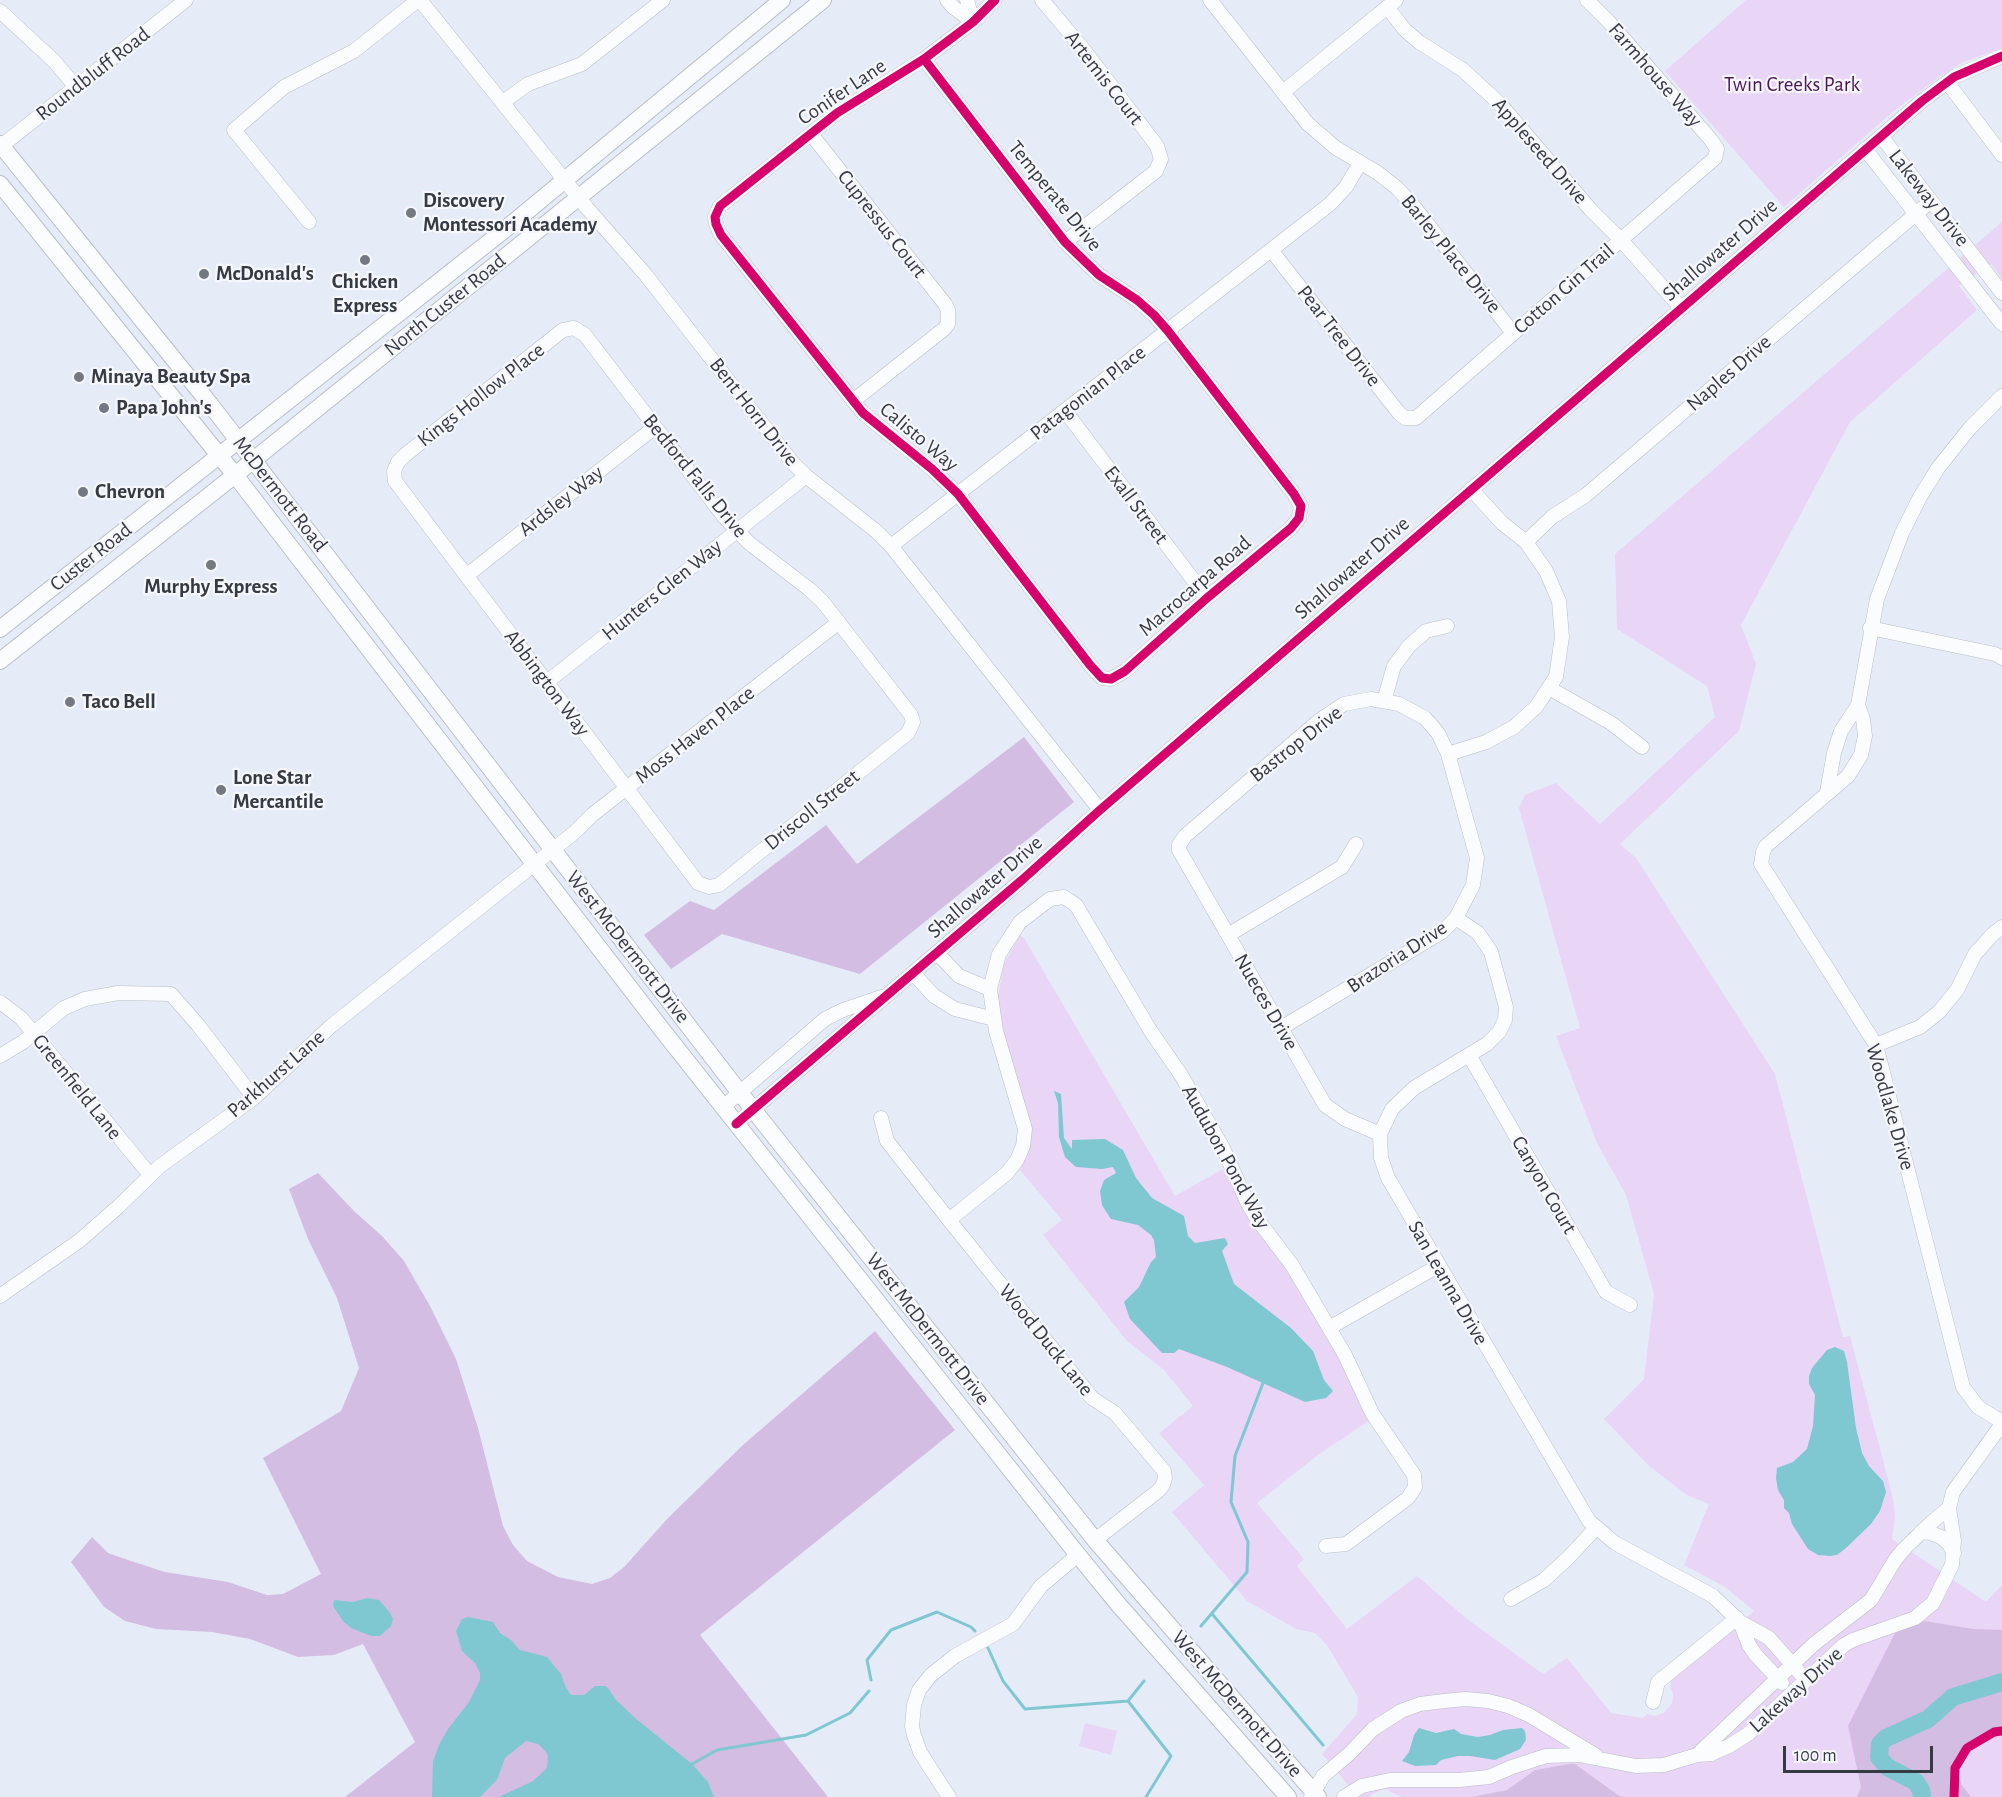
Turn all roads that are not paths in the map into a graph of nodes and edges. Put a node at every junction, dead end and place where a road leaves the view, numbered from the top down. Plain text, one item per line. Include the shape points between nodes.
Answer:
1 (419, 0) edge
2 (663, 0) edge
3 (782, 0) edge
4 (823, 0) edge
5 (947, 0) edge
6 (967, 0) edge
7 (995, 0) edge
8 (1042, 0) edge
9 (1210, 0) edge
10 (1587, 0) edge
11 (179, 2) edge
12 (1392, 4) edge
13 (0, 11) edge
14 (973, 22) junction
15 (2002, 56) edge
16 (924, 59) junction
17 (1947, 82) junction
18 (76, 87) junction
19 (1283, 92) junction
20 (503, 102) junction
21 (811, 134) junction
22 (1881, 136) junction
23 (0, 145) edge
24 (1865, 149) junction
25 (1717, 153) joint
26 (2002, 155) edge
27 (1360, 163) junction
28 (565, 180) junction
29 (0, 184) edge
30 (579, 198) junction
31 (1931, 201) junction
32 (1916, 213) junction
33 (715, 217) joint
34 (309, 222) dead end
35 (1621, 240) junction
36 (1065, 242) junction
37 (1271, 250) junction
38 (1977, 261) junction
39 (1962, 273) junction
40 (107, 276) junction
41 (434, 286) junction
42 (87, 292) junction
43 (2002, 293) edge
44 (448, 301) junction
45 (1680, 308) junction
46 (2002, 324) edge
47 (574, 328) joint
48 (1168, 331) junction
49 (1513, 333) junction
50 (2002, 396) edge
51 (853, 401) junction
52 (1065, 411) junction
53 (1408, 419) joint
54 (655, 426) junction
55 (239, 441) junction
56 (220, 456) junction
57 (253, 460) junction
58 (393, 471) joint
59 (235, 475) junction
60 (806, 476) junction
61 (1471, 489) junction
62 (958, 494) junction
63 (1301, 512) joint
64 (737, 531) junction
65 (1526, 542) junction
66 (891, 546) junction
67 (466, 576) junction
68 (1207, 598) junction
69 (839, 622) junction
70 (1447, 626) dead end
71 (1870, 628) junction
72 (0, 629) edge
73 (2002, 658) edge
74 (0, 661) edge
75 (418, 676) junction
76 (1106, 679) joint
77 (547, 682) junction
78 (1549, 688) junction
79 (400, 690) junction
80 (1384, 701) junction
81 (1858, 705) junction
82 (913, 727) joint
83 (1642, 747) dead end
84 (1448, 754) junction
85 (626, 789) junction
86 (1827, 792) junction
87 (1100, 810) junction
88 (1356, 844) dead end
89 (1179, 845) joint
90 (552, 850) junction
91 (534, 864) junction
92 (709, 887) joint
93 (1456, 918) junction
94 (2002, 927) edge
95 (1228, 935) junction
96 (937, 953) junction
97 (913, 973) junction
98 (990, 989) junction
99 (889, 994) junction
100 (0, 1002) edge
101 (681, 1017) junction
102 (994, 1019) junction
103 (816, 1027) junction
104 (1281, 1028) junction
105 (663, 1031) junction
106 (33, 1032) junction
107 (1876, 1045) junction
108 (1469, 1055) junction
109 (0, 1056) edge
110 (814, 1058) junction
111 (740, 1093) junction
112 (254, 1098) junction
113 (723, 1107) junction
114 (753, 1109) junction
115 (881, 1118) dead end
116 (736, 1124) junction
117 (1380, 1134) junction
118 (150, 1175) junction
119 (949, 1220) junction
120 (1438, 1266) junction
121 (0, 1296) edge
122 (1630, 1305) dead end
123 (1329, 1328) junction
124 (2002, 1423) edge
125 (1949, 1508) junction
126 (1595, 1529) junction
127 (1921, 1532) junction
128 (1095, 1540) junction
129 (1326, 1546) dead end
130 (1954, 1553) junction
131 (1078, 1555) junction
132 (1511, 1599) dead end
133 (1739, 1620) junction
134 (1792, 1665) junction
135 (1778, 1678) junction
136 (1806, 1680) junction
137 (1792, 1693) junction
138 (1653, 1702) dead end
139 (1697, 1755) junction
140 (1601, 1760) junction
141 (1314, 1795) edge
142 (949, 1797) edge
143 (1288, 1797) edge
144 (1344, 1797) edge

1 - 20 street, Bent Horn Drive
1 - 34 street via 354,51 284,87 234,130
2 - 20 street via 582,64 528,84
3 - 28 main road, North Custer Road
4 - 30 main road, North Custer Road
5 - 14 street
6 - 14 street
7 - 14 street, Conifer Lane
8 - 36 street, Artemis Court via 1157,146 1161,159 1156,171
9 - 19 street, Barley Place Drive
10 - 25 street, Farmhouse Way via 1706,133
11 - 18 street, Roundbluff Road
12 - 19 street
12 - 35 street, Appleseed Drive via 1405,30 1483,87
13 - 18 street
14 - 16 street, Conifer Lane
15 - 17 street, Shallowater Drive
16 - 21 street, Conifer Lane via 837,113
16 - 36 street, Temperate Drive
17 - 22 street, Shallowater Drive
17 - 26 street
18 - 23 street, Roundbluff Road
19 - 27 street, Barley Place Drive via 1308,124
20 - 28 street, Bent Horn Drive
21 - 33 street, Conifer Lane via 720,206
21 - 51 street, Cupressus Court via 945,304 949,317 944,329
22 - 24 street, Shallowater Drive
22 - 31 street, Lakeway Drive
23 - 40 main road, McDermott Road
24 - 32 street, Lakeway Drive
24 - 45 street, Shallowater Drive
25 - 35 street, Cotton Gin Trail via 1711,163
27 - 37 street, Patagonian Place via 1330,204
27 - 49 street, Barley Place Drive via 1397,188
28 - 30 street, Bent Horn Drive
28 - 41 main road, North Custer Road
29 - 42 main road, McDermott Road
30 - 44 main road, North Custer Road
30 - 60 street, Bent Horn Drive via 645,273
31 - 32 street, Naples Drive
31 - 38 street, Lakeway Drive
32 - 39 street, Lakeway Drive
32 - 65 street, Naples Drive via 1595,488 1552,517
33 - 51 street, Calisto Way via 721,235
35 - 45 street, Appleseed Drive
35 - 49 street, Cotton Gin Trail
36 - 48 street, Temperate Drive via 1099,275 1137,300
37 - 48 street, Patagonian Place
37 - 53 street, Pear Tree Drive via 1399,413
38 - 39 street, Lakeway Drive
38 - 43 street, Lakeway Drive
39 - 46 street, Lakeway Drive
40 - 42 main road
40 - 55 main road, McDermott Road
41 - 44 main road
41 - 55 main road, North Custer Road
42 - 56 main road, McDermott Road
44 - 57 main road, North Custer Road
45 - 61 street, Shallowater Drive
47 - 54 street, Bedford Falls Drive via 585,335
47 - 58 street, Kings Hollow Place via 563,330 544,345 405,455
48 - 52 street, Patagonian Place
48 - 63 street, Temperate Drive via 1298,500
49 - 53 street, Cotton Gin Trail via 1416,418
50 - 71 street, Woodlake Drive via 1953,448 1920,497 1889,563
51 - 62 street, Calisto Way via 872,422
52 - 62 street, Patagonian Place
52 - 68 street, Exall Street
54 - 64 street, Bedford Falls Drive
54 - 67 street, Ardsley Way
55 - 56 main road, Custer Road
55 - 57 main road, McDermott Road
56 - 59 main road, McDermott Road
56 - 72 main road, Custer Road
57 - 59 main road, North Custer Road
57 - 75 main road, McDermott Road
58 - 67 street, Abbington Way via 399,488
59 - 74 main road, North Custer Road
59 - 79 main road, McDermott Road
60 - 64 street, Hunters Glen Way
60 - 66 street, Bent Horn Drive
61 - 65 street
61 - 87 street, Shallowater Drive
62 - 66 street, Patagonian Place
62 - 76 street, Calisto Way via 1098,675
63 - 68 street, Macrocarpa Road via 1291,528
64 - 69 street, Bedford Falls Drive via 809,589
64 - 77 street, Hunters Glen Way
65 - 78 street via 1546,570 1559,601 1562,637 1556,677
66 - 87 street, Bent Horn Drive
67 - 77 street, Abbington Way
68 - 76 street, Macrocarpa Road via 1125,671
69 - 82 street, Bedford Falls Drive via 911,715
69 - 85 street, Moss Haven Place
70 - 80 street via 1426,631 1409,646 1394,666
71 - 73 street
71 - 81 street, Woodlake Drive
75 - 79 main road
75 - 90 main road, McDermott Road
77 - 85 street, Abbington Way
78 - 83 street via 1611,723
78 - 84 street via 1536,707 1514,727 1486,742
79 - 91 main road, McDermott Road
80 - 84 street, Bastrop Drive via 1425,718
80 - 89 street, Bastrop Drive via 1344,704 1321,719
81 - 86 street, Woodlake Drive via 1841,732
81 - 86 street, Woodlake Drive via 1865,736 1861,755 1848,776
82 - 92 street, Driscoll Street via 728,878
84 - 93 street, Brazoria Drive via 1477,858 1473,885
85 - 90 street, Moss Haven Place
85 - 92 street, Abbington Way via 698,883
86 - 107 street, Woodlake Drive via 1767,846 1761,864
87 - 96 street, Shallowater Drive
88 - 95 street via 1342,867
89 - 95 street, Nueces Drive
90 - 91 street, Parkhurst Lane
90 - 101 main road, West McDermott Drive
91 - 105 main road, West McDermott Drive
91 - 112 street, Parkhurst Lane via 331,1026
93 - 104 street, Brazoria Drive via 1442,932
93 - 108 street via 1478,933 1491,952 1506,1007 1499,1032
94 - 107 street via 1975,954 1958,990 1939,1012 1920,1027
95 - 104 street, Nueces Drive
96 - 97 street, Shallowater Drive
96 - 98 street via 959,976
97 - 99 street, Shallowater Drive
97 - 102 street via 934,996 955,1009
98 - 102 street
98 - 123 street, Audubon Pond Way via 999,954 1020,922 1050,899 1061,897 1076,905 1210,1126 1257,1219 1292,1265
99 - 103 street, Shallowater Drive via 843,1010
99 - 110 street, Shallowater Drive
100 - 106 street, Greenfield Lane
101 - 105 main road
101 - 111 main road, West McDermott Drive
102 - 119 street via 1025,1129 1023,1146 1007,1173
103 - 110 street via 820,1043
103 - 111 street, Shallowater Drive
104 - 117 street, Nueces Drive via 1325,1106
105 - 113 main road, West McDermott Drive
106 - 109 street
106 - 112 street via 64,1008 93,996 171,994
106 - 118 street, Greenfield Lane
107 - 124 street, Woodlake Drive via 1963,1387 1978,1407
108 - 117 street via 1414,1088 1392,1109
108 - 122 street, Canyon Court via 1606,1292
110 - 114 street, Shallowater Drive
111 - 113 street, Shallowater Drive
111 - 114 main road, West McDermott Drive
112 - 118 street, Parkhurst Lane
113 - 116 main road, West McDermott Drive
114 - 116 street, Shallowater Drive
114 - 128 main road, West McDermott Drive
115 - 119 street, Wood Duck Lane via 887,1141
116 - 131 main road, West McDermott Drive
117 - 120 street, San Leanna Drive via 1381,1158 1388,1178
118 - 121 street, Parkhurst Lane via 79,1240
119 - 128 street, Wood Duck Lane via 1092,1398 1115,1413 1164,1471 1163,1485 1158,1491
120 - 123 street
120 - 126 street, San Leanna Drive
123 - 129 street, Audubon Pond Way via 1372,1413 1414,1475 1415,1487 1408,1498 1346,1544
124 - 125 street, Lakeway Drive via 1957,1485
125 - 127 street, Lakeway Drive
125 - 130 street, Lakeway Drive
126 - 132 street via 1544,1580
126 - 133 street, San Leanna Drive via 1713,1596
127 - 130 street via 1941,1537
127 - 134 street, Lakeway Drive via 1895,1560 1871,1600
128 - 131 main road
128 - 141 main road, West McDermott Drive
130 - 136 street, Lakeway Drive via 1944,1585 1928,1609 1915,1618 1853,1640
131 - 142 street via 1041,1586 1013,1624 955,1656 931,1675 920,1690 914,1705 914,1735 920,1752
131 - 143 main road, West McDermott Drive
133 - 134 street, San Leanna Drive via 1769,1638
133 - 135 street, San Leanna Drive via 1749,1645
133 - 138 street via 1658,1682
134 - 135 street, Lakeway Drive
134 - 136 street, San Leanna Drive
135 - 137 street, San Leanna Drive
135 - 139 street, Lakeway Drive
136 - 137 street, Lakeway Drive
137 - 139 street, Lakeway Drive via 1737,1741 1711,1754
139 - 140 street, Lakeway Drive via 1664,1765 1636,1766
140 - 141 street, Lakeway Drive via 1508,1706 1465,1699 1444,1701 1401,1711 1372,1729 1323,1776
140 - 144 street, Lakeway Drive via 1579,1755 1546,1756 1489,1777 1390,1780 1362,1786

